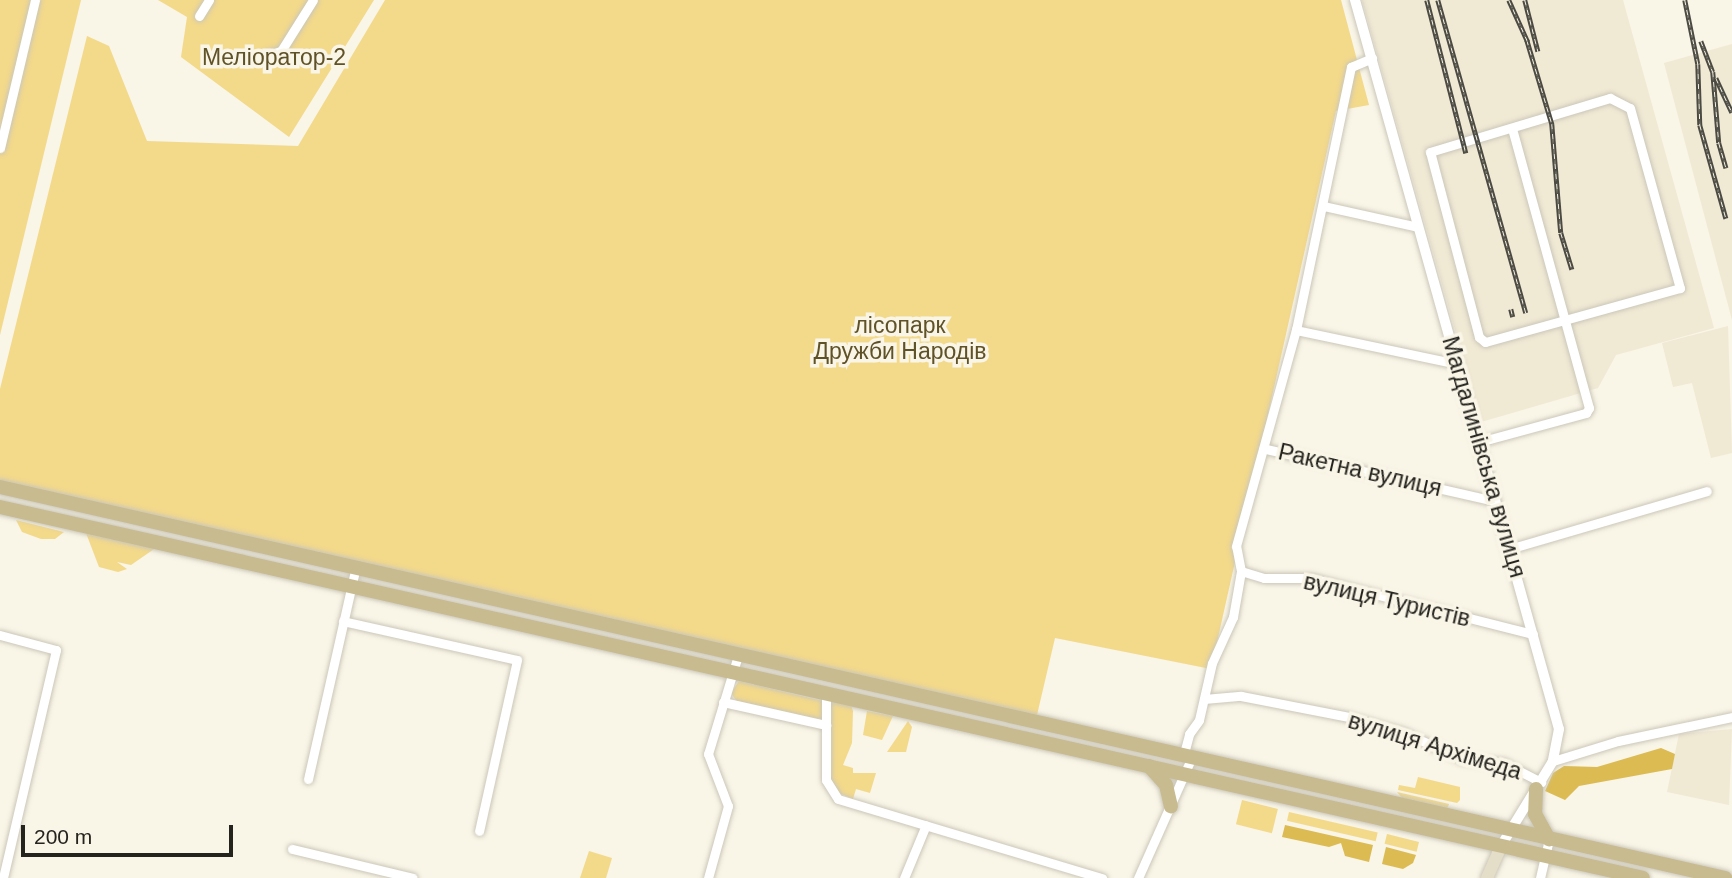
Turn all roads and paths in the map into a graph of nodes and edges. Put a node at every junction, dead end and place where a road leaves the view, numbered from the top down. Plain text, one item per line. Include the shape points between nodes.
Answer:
1 (35, 0) edge
2 (209, 0) edge
3 (313, 0) edge
4 (1355, 0) edge
5 (199, 16) dead end
6 (267, 55) dead end
7 (1372, 58) junction
8 (1512, 129) junction
9 (0, 148) edge
10 (1324, 206) junction
11 (1418, 227) junction
12 (1564, 318) junction
13 (1296, 330) junction
14 (1458, 364) junction
15 (1479, 442) junction
16 (1266, 449) junction
17 (0, 487) edge
18 (1707, 491) dead end
19 (1495, 501) junction
20 (0, 507) edge
21 (1509, 548) junction
22 (356, 566) junction
23 (1241, 571) junction
24 (352, 584) junction
25 (344, 621) junction
26 (1533, 634) junction
27 (0, 635) edge
28 (738, 655) junction
29 (734, 671) junction
30 (826, 692) junction
31 (1204, 699) junction
32 (723, 702) junction
33 (1732, 717) edge
34 (826, 725) junction
35 (1187, 758) junction
36 (1553, 761) junction
37 (1149, 766) junction
38 (1185, 774) junction
39 (308, 779) dead end
40 (1539, 785) junction
41 (1171, 806) junction
42 (926, 825) junction
43 (479, 831) dead end
44 (1511, 832) junction
45 (1549, 839) junction
46 (1501, 846) junction
47 (292, 849) dead end
48 (1545, 856) junction
49 (3, 878) edge
50 (413, 878) edge
51 (708, 878) edge
52 (904, 878) edge
53 (1102, 878) edge
54 (1138, 878) edge
55 (1487, 878) edge
56 (1540, 878) edge
57 (1643, 878) edge
58 (1724, 878) edge

1 - 9 street
2 - 5 street
3 - 6 street via 281,51
4 - 7 street, Магдалинівська вулиця
7 - 10 street via 1351,67
7 - 11 street, Магдалинівська вулиця
8 - 12 street
8 - 12 street via 1430,152 1443,213 1481,340
8 - 12 street via 1609,98 1625,103 1682,281 1674,290
10 - 11 street
10 - 13 street
11 - 14 street, Магдалинівська вулиця
12 - 15 street via 1589,411
13 - 14 street
13 - 16 street
14 - 15 street, Магдалинівська вулиця
15 - 19 street, Магдалинівська вулиця
16 - 19 street, Ракетна вулиця
16 - 23 street via 1248,492 1236,546
17 - 22 main road
18 - 21 street
19 - 21 street, Магдалинівська вулиця
20 - 24 main road
21 - 26 street, Магдалинівська вулиця
22 - 24 street
22 - 28 main road
23 - 26 street, вулиця Туристів via 1264,578 1311,579
23 - 31 street via 1233,617 1212,663
24 - 25 street
24 - 29 main road
25 - 39 street
25 - 43 street via 517,660
26 - 36 street, Магдалинівська вулиця via 1559,729
27 - 49 street via 56,650
28 - 29 street
28 - 35 main road
29 - 30 main road
29 - 32 street
30 - 34 street
30 - 37 main road
31 - 35 street
31 - 40 street, вулиця Архімеда via 1241,696 1349,717 1405,733 1462,759 1504,763
32 - 34 street
32 - 51 street via 708,761 728,806
33 - 36 street via 1627,739
34 - 42 street via 829,791 838,800
35 - 38 street
35 - 44 main road
36 - 40 street, Магдалинівська вулиця
37 - 38 main road
37 - 41 main road via 1166,785
38 - 41 street
38 - 46 main road
40 - 44 street, Магдалинівська вулиця
40 - 45 main road via 1535,814
41 - 54 street
42 - 52 street
42 - 53 street
44 - 45 main road
44 - 46 street, Магдалинівська вулиця
45 - 48 street
45 - 58 main road
46 - 48 main road
46 - 55 main road
47 - 50 street
48 - 56 street
48 - 57 main road

